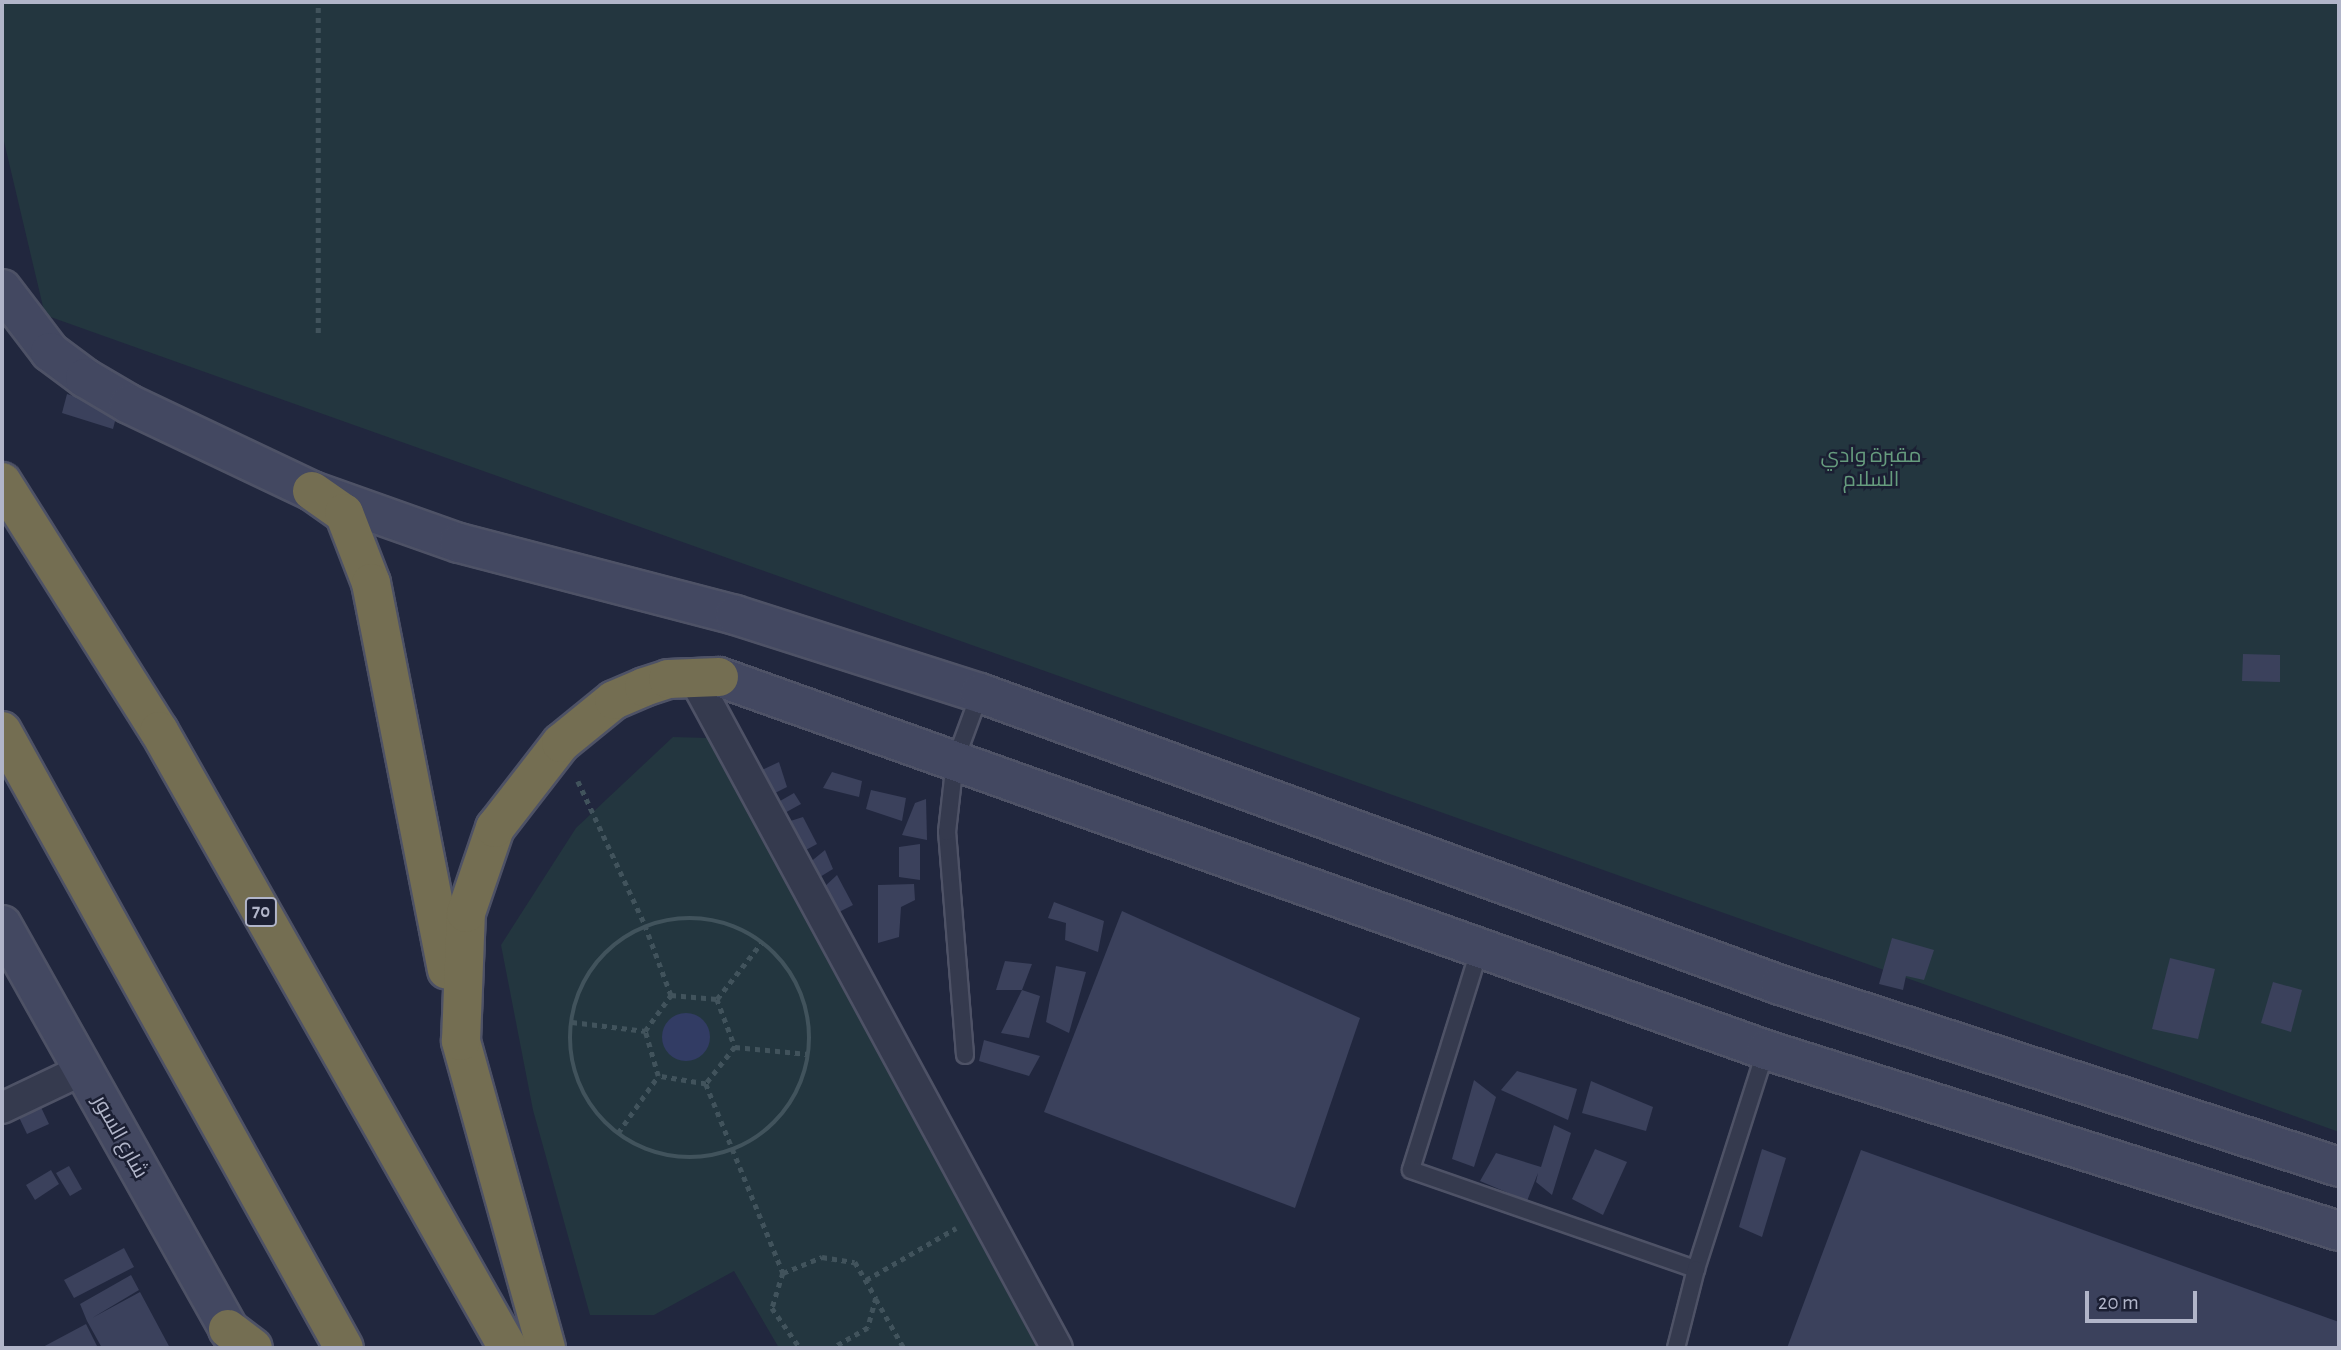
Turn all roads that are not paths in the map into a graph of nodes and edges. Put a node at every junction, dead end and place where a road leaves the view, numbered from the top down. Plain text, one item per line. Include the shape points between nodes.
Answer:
1 (2, 289) edge
2 (2, 482) edge
3 (312, 491) junction
4 (706, 676) junction
5 (980, 692) junction
6 (2, 731) edge
7 (955, 761) junction
8 (2, 925) edge
9 (1480, 948) junction
10 (461, 1041) junction
11 (1766, 1049) junction
12 (965, 1055) dead end
13 (82, 1070) junction
14 (2, 1108) edge
15 (2339, 1167) edge
16 (2339, 1231) edge
17 (1696, 1269) junction
18 (240, 1342) edge
19 (344, 1348) edge
20 (508, 1348) edge
21 (547, 1348) edge
22 (1057, 1348) edge
23 (1676, 1348) edge

1 - 3 main road via 50,352 85,378 128,404
2 - 20 highway, 70 via 159,731
3 - 5 main road via 459,543 735,615
3 - 10 highway via 332,501 351,526 383,623
4 - 7 main road
4 - 10 highway via 668,679 614,700 561,743 495,828 466,913
4 - 22 street
5 - 7 lane
5 - 15 main road via 1780,985
6 - 19 highway
7 - 9 main road
7 - 12 lane via 947,832
8 - 13 main road, شارع السور
9 - 11 main road
9 - 17 lane via 1411,1170
10 - 21 highway
11 - 16 main road
11 - 17 lane
13 - 14 street
13 - 18 main road, شارع السور
17 - 23 lane

